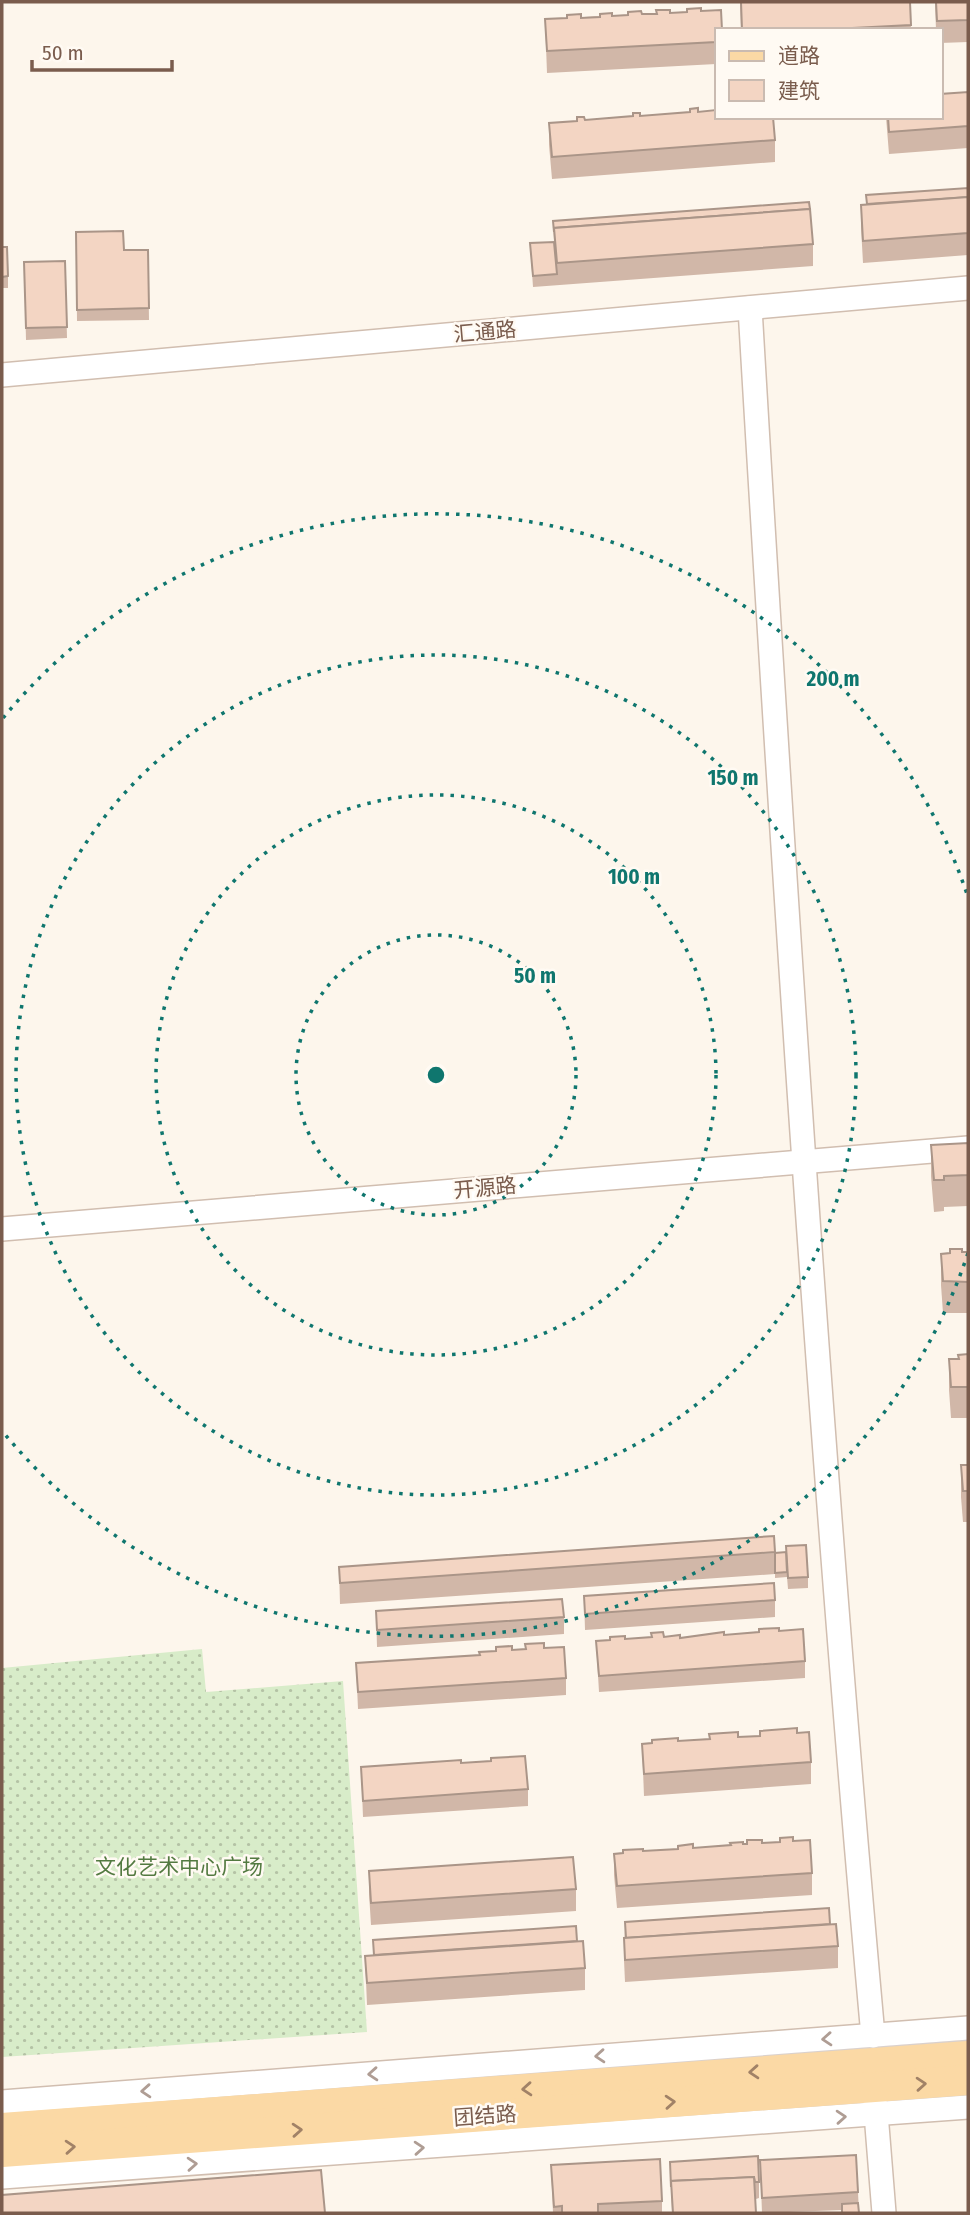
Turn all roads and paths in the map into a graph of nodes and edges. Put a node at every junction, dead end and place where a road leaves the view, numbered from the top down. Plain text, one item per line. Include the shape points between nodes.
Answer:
1 (968, 288) edge
2 (750, 308) junction
3 (2, 375) edge
4 (968, 1148) edge
5 (804, 1162) junction
6 (2, 1228) edge
7 (968, 2028) edge
8 (873, 2036) junction
9 (968, 2056) edge
10 (968, 2080) edge
11 (875, 2101) junction
12 (2, 2102) edge
13 (968, 2107) edge
14 (2, 2128) edge
15 (2, 2152) edge
16 (2, 2177) edge
17 (884, 2213) edge

1 - 2 street, 汇通路
2 - 3 street, 汇通路
2 - 5 street
4 - 5 street, 开源路
5 - 6 street, 开源路
5 - 8 street via 843,1705
7 - 8 street
8 -> 12 street
9 -> 14 main road, 团结路
11 -> 10 main road, 团结路
11 - 13 street
15 -> 11 main road, 团结路
16 -> 11 street
11 - 17 street

